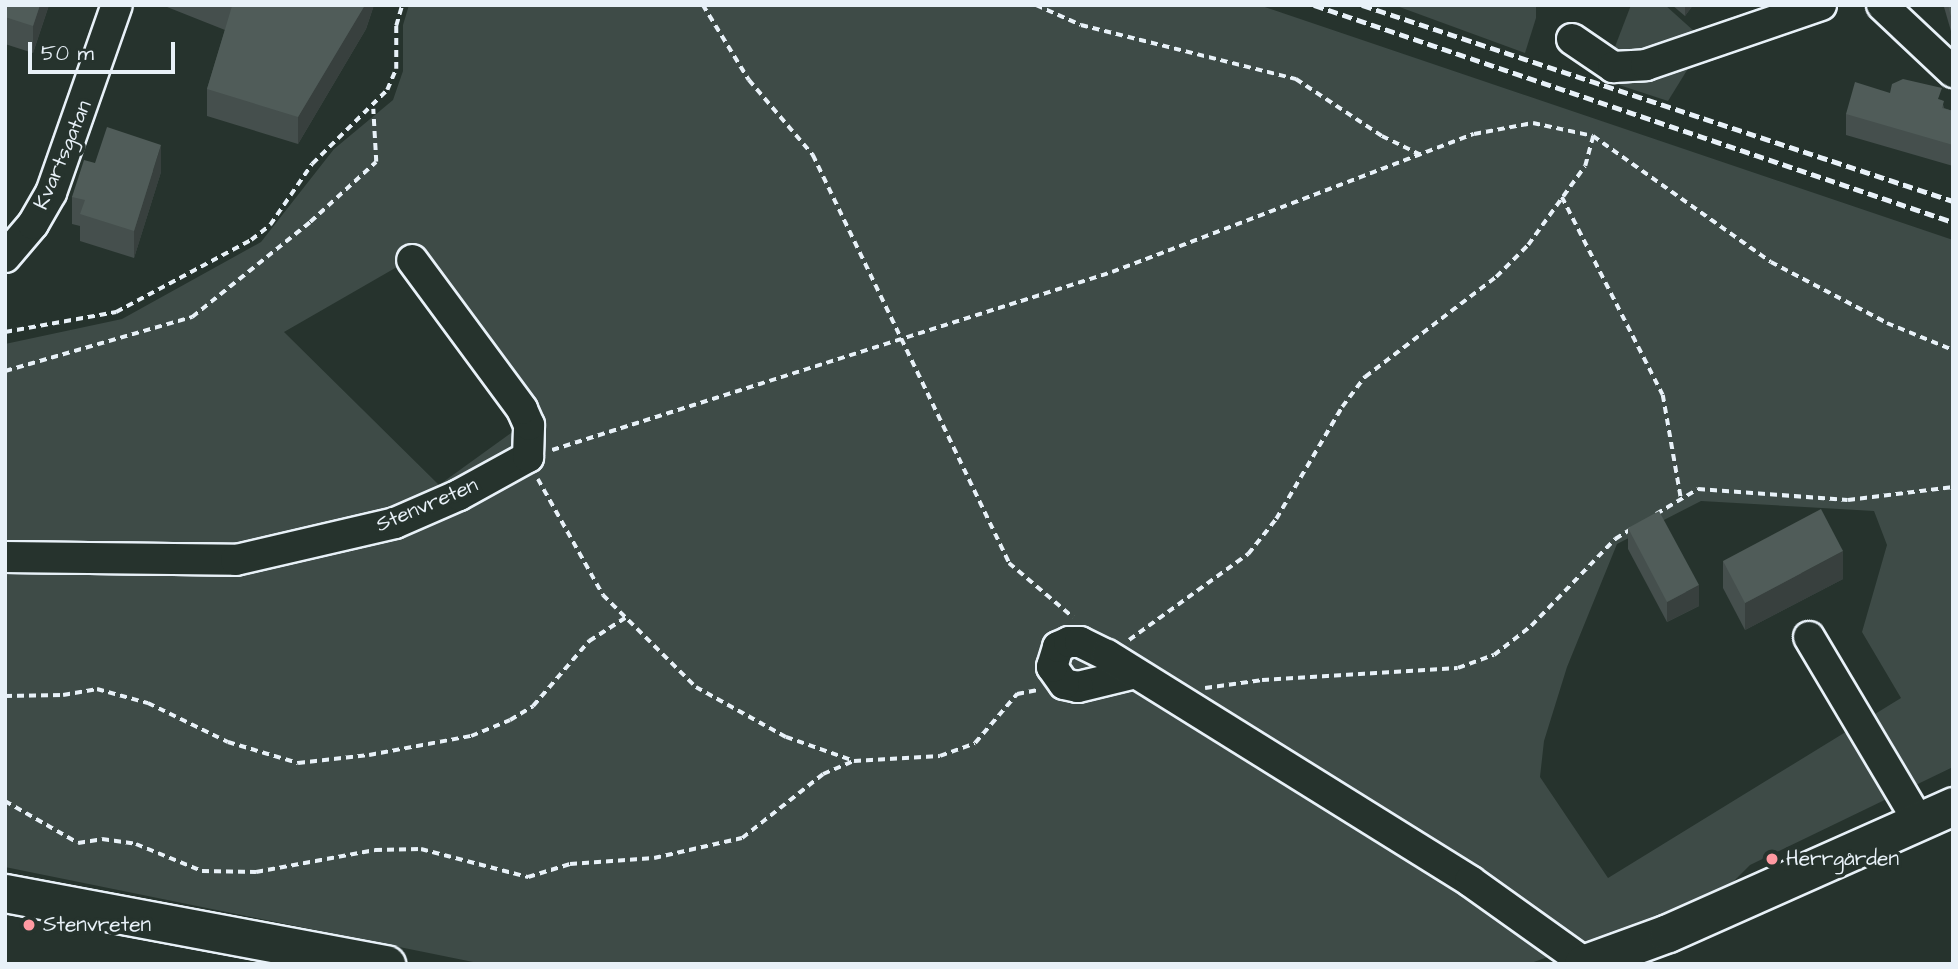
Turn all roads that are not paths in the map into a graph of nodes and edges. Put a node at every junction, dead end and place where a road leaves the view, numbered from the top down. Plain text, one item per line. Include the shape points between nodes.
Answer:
1 (117, 5) edge
2 (1821, 5) edge
3 (1882, 5) edge
4 (1572, 39) dead end
5 (1953, 72) edge
6 (5, 257) edge
7 (412, 260) dead end
8 (5, 556) edge
9 (1809, 637) dead end
10 (1132, 674) junction
11 (1953, 806) edge
12 (1936, 818) edge
13 (5, 893) edge
14 (1584, 963) edge
15 (386, 964) edge

1 - 6 street, Kvartsgatan via 67,156 33,224
2 - 4 street via 1646,65 1613,67
3 - 5 street
7 - 8 street, Stenvreten via 522,409 529,425 528,457 395,523 236,560
9 - 12 street
10 - 10 street via 1080,642 1058,647 1052,667 1064,684 1078,687
10 - 14 street via 1471,881
11 - 12 main road
12 - 14 main road via 1668,933
13 - 15 main road

